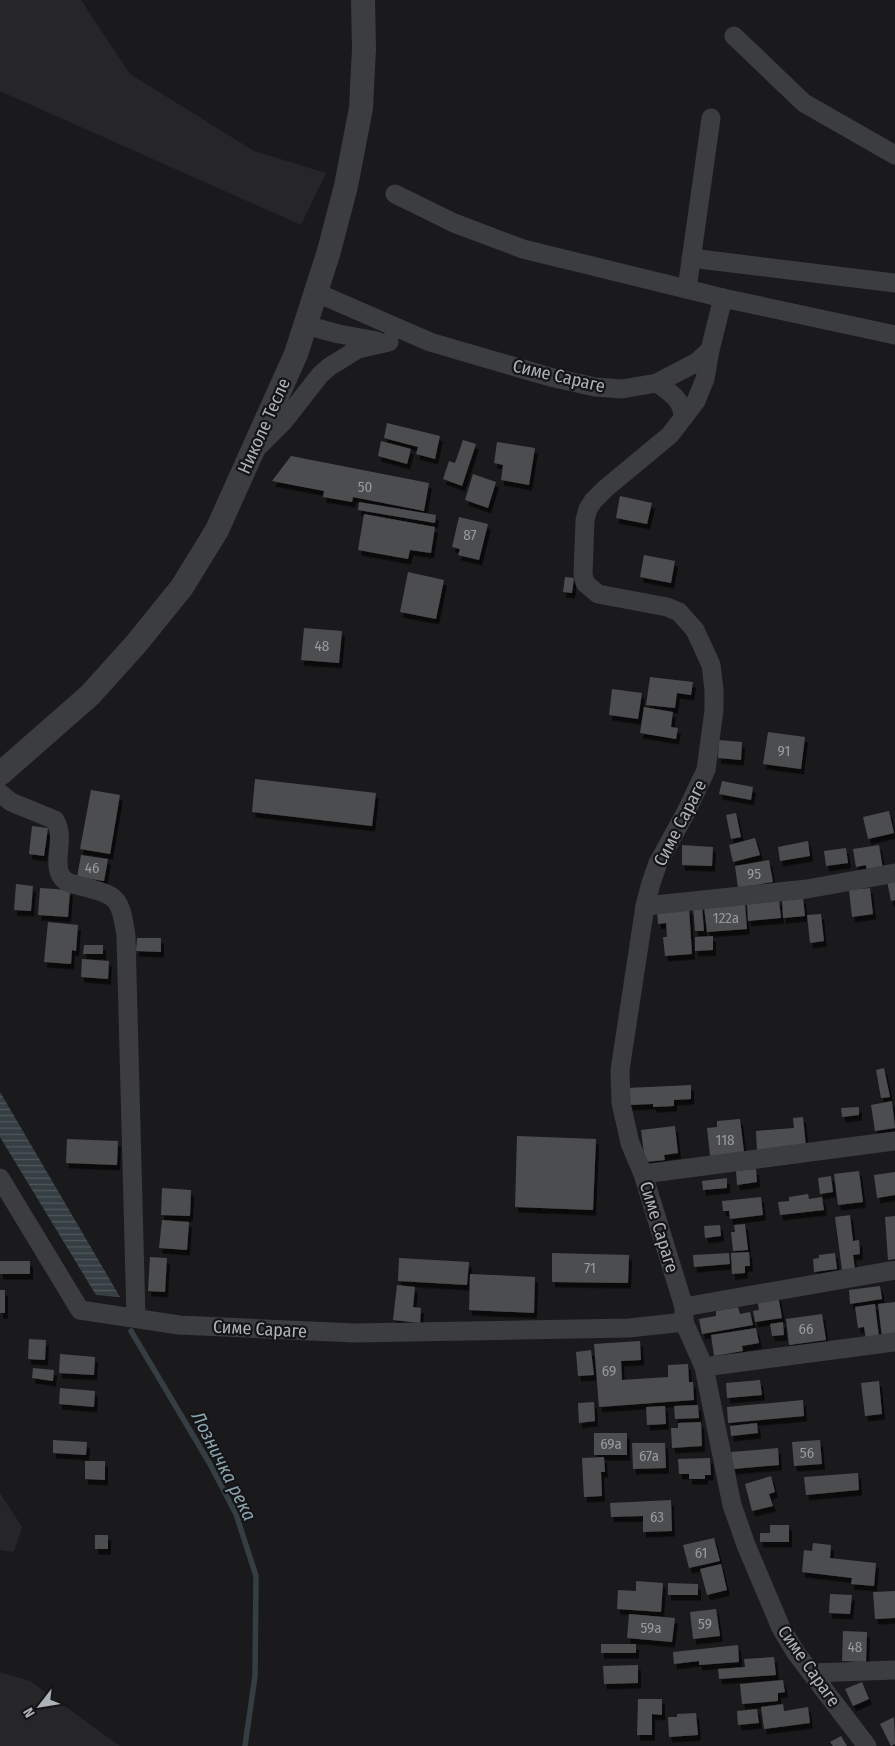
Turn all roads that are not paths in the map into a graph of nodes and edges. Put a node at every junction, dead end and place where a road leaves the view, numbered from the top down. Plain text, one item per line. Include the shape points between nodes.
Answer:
1 (363, 0) edge
2 (734, 36) dead end
3 (711, 118) dead end
4 (895, 155) edge
5 (395, 194) dead end
6 (691, 258) junction
7 (895, 283) edge
8 (687, 289) junction
9 (316, 292) junction
10 (723, 298) junction
11 (305, 325) junction
12 (895, 335) edge
13 (389, 342) junction
14 (430, 342) junction
15 (710, 350) junction
16 (657, 383) junction
17 (683, 418) junction
18 (254, 451) junction
19 (0, 774) edge
20 (0, 793) edge
21 (895, 873) edge
22 (645, 906) junction
23 (895, 1141) edge
24 (643, 1174) junction
25 (0, 1178) edge
26 (895, 1270) edge
27 (684, 1315) junction
28 (136, 1318) junction
29 (895, 1342) edge
30 (704, 1367) junction
31 (895, 1670) edge
32 (812, 1673) junction
33 (867, 1746) edge

1 - 9 street, Николе Тесле via 361,108 346,186
2 - 4 street via 804,103
3 - 6 street
5 - 8 street via 454,223 523,249
6 - 7 street
6 - 8 street
8 - 10 street
9 - 11 street, Николе Тесле
9 - 14 street
10 - 12 street
10 - 15 street, Симе Сараге
11 - 13 street via 364,340
11 - 18 street, Николе Тесле via 296,354
13 - 14 street
13 - 18 street via 358,349 329,367
14 - 16 street, Симе Сараге via 595,387 622,388
15 - 16 street, Симе Сараге via 697,362
15 - 17 street, Симе Сараге via 705,379 696,401
16 - 17 street via 679,401
17 - 22 street, Симе Сараге via 670,435 593,501 585,520 585,583 598,594 679,612 695,630 711,665 714,710 706,770 658,863
18 - 19 street, Николе Тесле via 217,530 182,587 90,695
20 - 28 street via 11,802 56,820 60,828 58,866 61,876 69,883 111,895 123,913
21 - 22 street via 807,889
22 - 24 street, Симе Сараге via 620,1070 624,1122
23 - 24 street
24 - 27 street, Симе Сараге
25 - 28 street, Симе Сараге via 80,1310
26 - 27 street
27 - 28 street, Симе Сараге via 629,1328 355,1333 178,1325
27 - 30 street, Симе Сараге
29 - 30 street
30 - 32 street, Симе Сараге via 734,1513 781,1628
31 - 32 street
32 - 33 street, Симе Сараге

